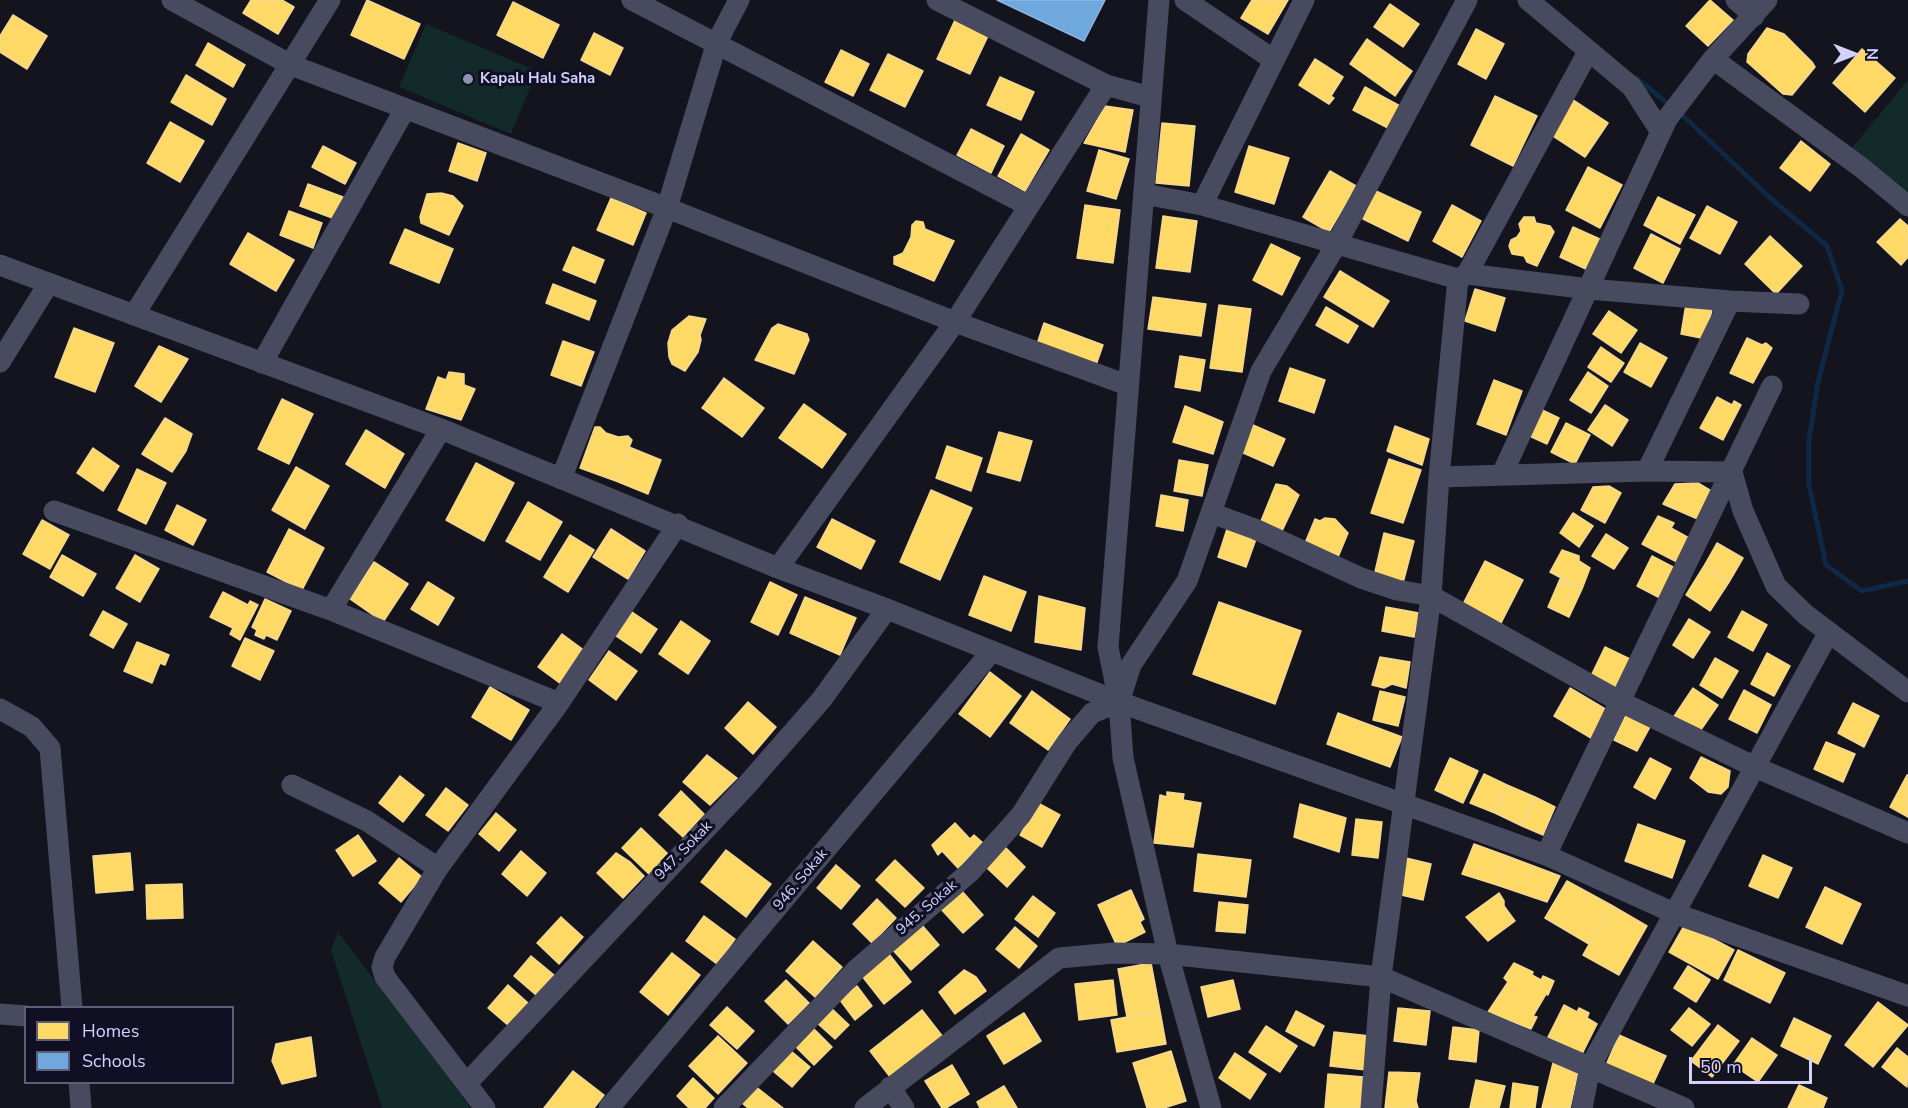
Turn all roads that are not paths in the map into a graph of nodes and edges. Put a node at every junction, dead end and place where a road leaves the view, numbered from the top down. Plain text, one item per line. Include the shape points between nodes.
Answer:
1 (172, 0) edge
2 (330, 0) edge
3 (632, 0) edge
4 (739, 0) edge
5 (937, 0) edge
6 (1159, 0) edge
7 (1185, 0) edge
8 (1304, 0) edge
9 (1467, 0) edge
10 (1528, 0) edge
11 (1736, 0) edge
12 (1761, 8) edge
13 (717, 42) junction
14 (1588, 52) junction
15 (1713, 59) junction
16 (1274, 60) junction
17 (291, 65) junction
18 (1106, 85) junction
19 (1150, 97) junction
20 (405, 109) junction
21 (1664, 125) junction
22 (1144, 194) junction
23 (1202, 205) junction
24 (1029, 206) junction
25 (1908, 206) edge
26 (667, 208) junction
27 (1336, 245) junction
28 (0, 265) edge
29 (1463, 277) junction
30 (49, 283) junction
31 (1589, 289) junction
32 (1730, 301) junction
33 (1799, 304) dead end
34 (134, 315) junction
35 (955, 322) junction
36 (0, 362) edge
37 (262, 363) junction
38 (1127, 385) junction
39 (1772, 386) dead end
40 (441, 429) junction
41 (1647, 471) junction
42 (1731, 472) junction
43 (1502, 474) junction
44 (1439, 477) junction
45 (561, 479) junction
46 (54, 511) dead end
47 (1211, 513) junction
48 (678, 525) junction
49 (778, 568) junction
50 (1431, 596) junction
51 (887, 609) junction
52 (331, 610) junction
53 (1829, 632) junction
54 (992, 651) junction
55 (1908, 692) edge
56 (1119, 702) junction
57 (1621, 702) junction
58 (559, 703) junction
59 (0, 709) edge
60 (1755, 767) junction
61 (292, 785) dead end
62 (1402, 802) junction
63 (1908, 833) edge
64 (1546, 855) junction
65 (438, 868) junction
66 (1676, 914) junction
67 (1168, 954) junction
68 (1381, 976) junction
69 (1908, 996) edge
70 (72, 1006) edge
71 (0, 1014) edge
72 (24, 1016) edge
73 (1590, 1067) junction
74 (466, 1083) junction
75 (79, 1084) edge
76 (890, 1087) junction
77 (1206, 1105) edge
78 (81, 1108) edge
79 (485, 1108) edge
80 (609, 1108) edge
81 (724, 1108) edge
82 (865, 1108) edge
83 (904, 1108) edge
84 (1371, 1108) edge
85 (1582, 1108) edge
86 (1684, 1108) edge

1 - 17 street
2 - 17 street
3 - 13 street
4 - 13 street
5 - 18 street
6 - 19 street
7 - 16 street
8 - 16 street
9 - 27 street
10 - 14 street
11 - 12 street
12 - 15 street
13 - 24 street
13 - 26 street
14 - 21 street via 1632,87
14 - 29 street
15 - 21 street
15 - 25 street
16 - 23 street
17 - 20 street
17 - 34 street
18 - 19 street
18 - 24 street
19 - 22 street
20 - 26 street
20 - 37 street
21 - 31 street
22 - 23 street
22 - 38 street
23 - 27 street
24 - 35 street
26 - 35 street
26 - 45 street
27 - 29 street
27 - 47 street via 1261,371
28 - 30 street
29 - 31 street
29 - 44 street
30 - 34 street
30 - 36 street
31 - 32 street
31 - 43 street
32 - 33 street
32 - 41 street
34 - 37 street
35 - 38 street
35 - 49 street
37 - 40 street
38 - 56 street via 1108,647
39 - 42 street
40 - 45 street
40 - 52 street
41 - 42 street
41 - 43 street
42 - 53 street via 1743,511 1776,586
42 - 57 street
43 - 44 street
44 - 50 street
45 - 48 street
46 - 52 street
47 - 50 street via 1256,529 1361,578
47 - 56 street via 1187,581 1131,665
48 - 49 street
48 - 58 street
49 - 51 street
50 - 57 street
50 - 62 street
51 - 54 street
51 - 74 street, 947. Sokak via 822,699 746,786
52 - 58 street
53 - 55 street
53 - 60 street
54 - 56 street
54 - 80 street, 946. Sokak
56 - 62 street
56 - 67 street via 1123,758
56 - 81 street, 945. Sokak via 1092,713 1067,742 1021,815 970,872 856,969
57 - 60 street
57 - 64 street
58 - 65 street
59 - 70 street via 32,727 50,748
60 - 63 street
60 - 66 street
61 - 65 street via 367,821
62 - 64 street
62 - 68 street
64 - 66 street
65 - 74 street via 382,967 385,977
66 - 69 street
66 - 73 street
67 - 68 street
67 - 76 street via 1076,954 1059,958
67 - 77 street
68 - 73 street
68 - 84 street
71 - 72 street
73 - 85 street
73 - 86 street
74 - 79 street
75 - 78 street
76 - 82 street
76 - 83 street

